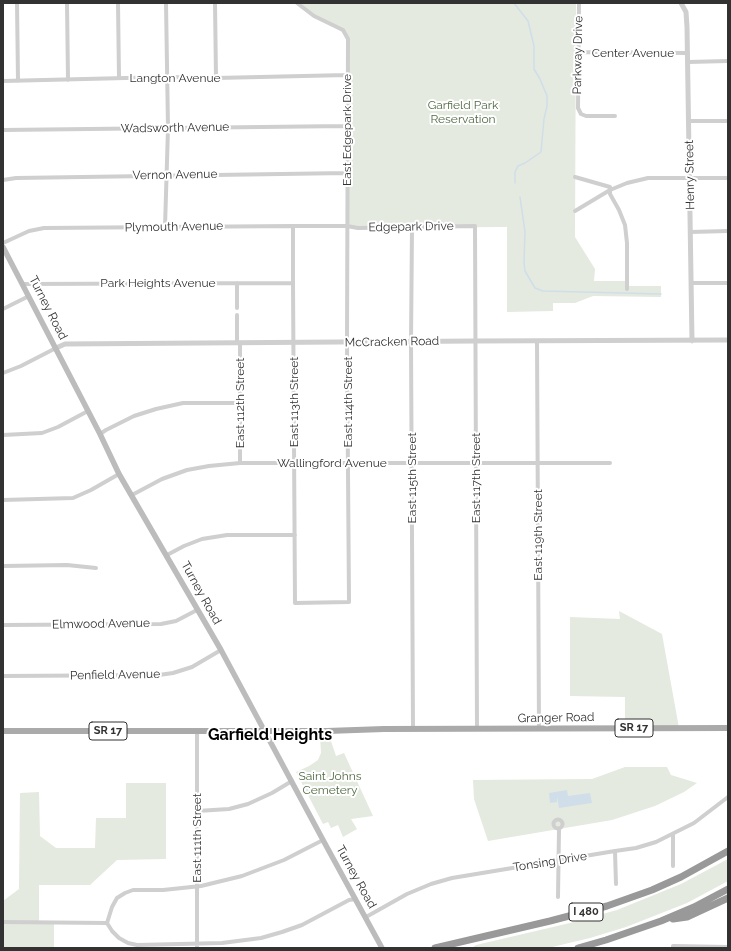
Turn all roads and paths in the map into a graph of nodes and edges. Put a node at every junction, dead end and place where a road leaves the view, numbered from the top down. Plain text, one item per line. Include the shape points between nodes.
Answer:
1 (17, 3) edge
2 (67, 3) edge
3 (118, 3) edge
4 (166, 3) edge
5 (215, 3) edge
6 (297, 3) edge
7 (579, 3) edge
8 (682, 3) edge
9 (686, 3) edge
10 (684, 9) junction
11 (578, 52) junction
12 (688, 53) junction
13 (728, 61) edge
14 (688, 62) junction
15 (347, 75) junction
16 (167, 77) junction
17 (119, 78) junction
18 (216, 78) junction
19 (18, 80) junction
20 (68, 80) junction
21 (3, 81) edge
22 (615, 116) dead end
23 (689, 121) junction
24 (728, 121) edge
25 (348, 126) junction
26 (168, 128) junction
27 (3, 130) edge
28 (347, 173) junction
29 (166, 175) junction
30 (575, 177) dead end
31 (690, 178) junction
32 (728, 178) edge
33 (3, 180) edge
34 (610, 190) junction
35 (575, 211) dead end
36 (293, 226) junction
37 (347, 226) junction
38 (475, 226) joint
39 (165, 227) junction
40 (412, 227) junction
41 (690, 232) junction
42 (728, 232) edge
43 (3, 243) edge
44 (3, 247) edge
45 (236, 283) junction
46 (292, 283) junction
47 (691, 283) junction
48 (728, 283) edge
49 (23, 284) junction
50 (626, 289) dead end
51 (29, 296) junction
52 (237, 308) dead end
53 (3, 309) edge
54 (237, 315) dead end
55 (728, 340) edge
56 (475, 341) junction
57 (537, 341) junction
58 (692, 341) junction
59 (347, 342) junction
60 (411, 342) junction
61 (238, 343) junction
62 (293, 343) junction
63 (56, 348) junction
64 (3, 373) edge
65 (240, 403) junction
66 (88, 411) junction
67 (100, 434) junction
68 (3, 435) edge
69 (240, 463) junction
70 (294, 463) junction
71 (348, 463) junction
72 (412, 463) junction
73 (610, 463) dead end
74 (476, 464) junction
75 (538, 464) junction
76 (119, 474) junction
77 (132, 495) junction
78 (3, 500) edge
79 (295, 535) junction
80 (167, 555) junction
81 (3, 566) edge
82 (96, 568) dead end
83 (295, 603) joint
84 (197, 610) junction
85 (3, 625) edge
86 (221, 650) junction
87 (3, 676) edge
88 (539, 728) junction
89 (728, 728) edge
90 (414, 729) junction
91 (264, 730) junction
92 (477, 730) junction
93 (3, 731) edge
94 (197, 731) junction
95 (292, 781) junction
96 (728, 797) edge
97 (197, 811) junction
98 (558, 829) dead end
99 (673, 834) junction
100 (323, 840) junction
101 (615, 851) junction
102 (728, 851) edge
103 (559, 861) junction
104 (673, 866) dead end
105 (616, 884) dead end
106 (197, 886) junction
107 (728, 889) edge
108 (558, 897) dead end
109 (356, 898) junction
110 (728, 898) edge
111 (366, 918) junction
112 (661, 921) junction
113 (3, 922) edge
114 (107, 923) junction
115 (381, 945) edge
116 (197, 946) edge
117 (673, 947) edge
118 (728, 947) edge
119 (435, 948) edge
120 (578, 948) edge

1 - 19 street
2 - 20 street
3 - 17 street
4 - 16 street
5 - 18 street
6 - 15 street, East Edgepark Drive via 346,34
7 - 11 street, Parkway Drive
8 - 10 street, Henry Street
9 - 10 street, Henry Street
10 - 12 street, Henry Street
11 - 12 street, Center Avenue
11 - 22 street, Parkway Drive via 578,108 581,114
12 - 14 street, Henry Street
13 - 14 street
14 - 23 street, Henry Street
15 - 18 street, Langton Avenue
15 - 25 street, East Edgepark Drive
16 - 17 street, Langton Avenue
16 - 18 street, Langton Avenue
16 - 26 street
17 - 20 street, Langton Avenue
19 - 20 street, Langton Avenue
19 - 21 street, Langton Avenue
23 - 24 street
23 - 31 street, Henry Street
25 - 26 street, Wadsworth Avenue
25 - 28 street, East Edgepark Drive
26 - 27 street, Wadsworth Avenue
26 - 29 street
28 - 29 street, Vernon Avenue
28 - 37 street, East Edgepark Drive
29 - 33 street, Vernon Avenue
29 - 39 street
30 - 34 street via 610,187
31 - 32 street
31 - 34 street via 648,178
31 - 41 street, Henry Street
34 - 35 street
34 - 50 street via 625,225
36 - 37 street, Plymouth Avenue
36 - 39 street, Plymouth Avenue
36 - 46 street, East 113th Street
37 - 40 street, Edgepark Drive
37 - 59 street, East 114th Street
38 - 40 street, Edgepark Drive
38 - 56 street, East 117th Street
39 - 43 street, Plymouth Avenue via 44,228 29,231
40 - 60 street, East 115th Street
41 - 42 street
41 - 47 street, Henry Street
44 - 49 main road, Turney Road
45 - 46 street, Park Heights Avenue
45 - 49 street, Park Heights Avenue
45 - 52 street
46 - 62 street, East 113th Street
47 - 48 street
47 - 58 street, Henry Street
49 - 51 main road, Turney Road
51 - 53 street
51 - 63 main road, Turney Road
54 - 61 street, East 112th Street
55 - 58 street, McCracken Road
56 - 57 street, McCracken Road
56 - 60 street, McCracken Road
56 - 74 street, East 117th Street
57 - 58 street, McCracken Road
57 - 75 street, East 119th Street
59 - 60 street, McCracken Road
59 - 62 street, McCracken Road
59 - 71 street, East 114th Street
60 - 72 street, East 115th Street
61 - 62 street, McCracken Road
61 - 63 street, McCracken Road via 65,344
61 - 65 street, East 112th Street
62 - 70 street, East 113th Street
63 - 64 street
63 - 66 main road, Turney Road
65 - 67 street via 183,403 134,416
65 - 69 street, East 112th Street
66 - 67 main road, Turney Road
66 - 68 street via 42,433
67 - 76 main road, Turney Road
69 - 70 street, Wallingford Avenue
69 - 77 street, Wallingford Avenue via 187,470 162,479
70 - 71 street, Wallingford Avenue
70 - 79 street, East 113th Street
71 - 72 street, Wallingford Avenue
71 - 83 street, East 114th Street via 349,602
72 - 74 street, Wallingford Avenue
72 - 90 street, East 115th Street
73 - 75 street, Wallingford Avenue
74 - 75 street, Wallingford Avenue
74 - 92 street, East 117th Street
75 - 88 street, East 119th Street
76 - 77 main road, Turney Road
76 - 78 street via 73,498
77 - 80 main road, Turney Road
79 - 80 street via 226,535 202,539
79 - 83 street, East 113th Street
80 - 84 main road, Turney Road
81 - 82 street via 67,565
84 - 85 street, Elmwood Avenue via 176,621 161,624
84 - 86 main road, Turney Road
86 - 87 street, Penfield Avenue via 192,667 159,675
86 - 91 main road, Turney Road
88 - 89 main road, Granger Road / SR 17
88 - 92 main road, Granger Road / SR 17
90 - 91 main road, Granger Road / SR 17
90 - 92 main road, Granger Road / SR 17
91 - 94 main road, Granger Road / SR 17
91 - 95 main road, Turney Road
93 - 94 main road, Granger Road / SR 17
94 - 97 street, East 111th Street
95 - 97 street via 272,794 248,804 229,809
95 - 100 main road, Turney Road
96 - 99 street, Tonsing Drive via 694,823
97 - 106 street, East 111th Street
98 - 103 street
99 - 101 street, Tonsing Drive via 641,846
99 - 104 street
100 - 106 street via 264,869
100 - 109 main road, Turney Road
101 - 103 street, Tonsing Drive
101 - 105 street
102 - 119 highway, I 480 via 681,877 614,904 550,922
103 - 108 street
103 - 111 street, Tonsing Drive via 452,878 431,884
106 - 114 street via 134,890 125,893 114,902
106 - 116 street, East 111th Street
107 - 112 highway
109 - 111 main road, Turney Road
109 - 116 street via 282,932 240,941
110 - 112 highway via 687,917
111 - 115 main road, Turney Road
112 - 120 highway
113 - 114 street
114 - 116 street via 119,938 128,943
117 - 118 street

